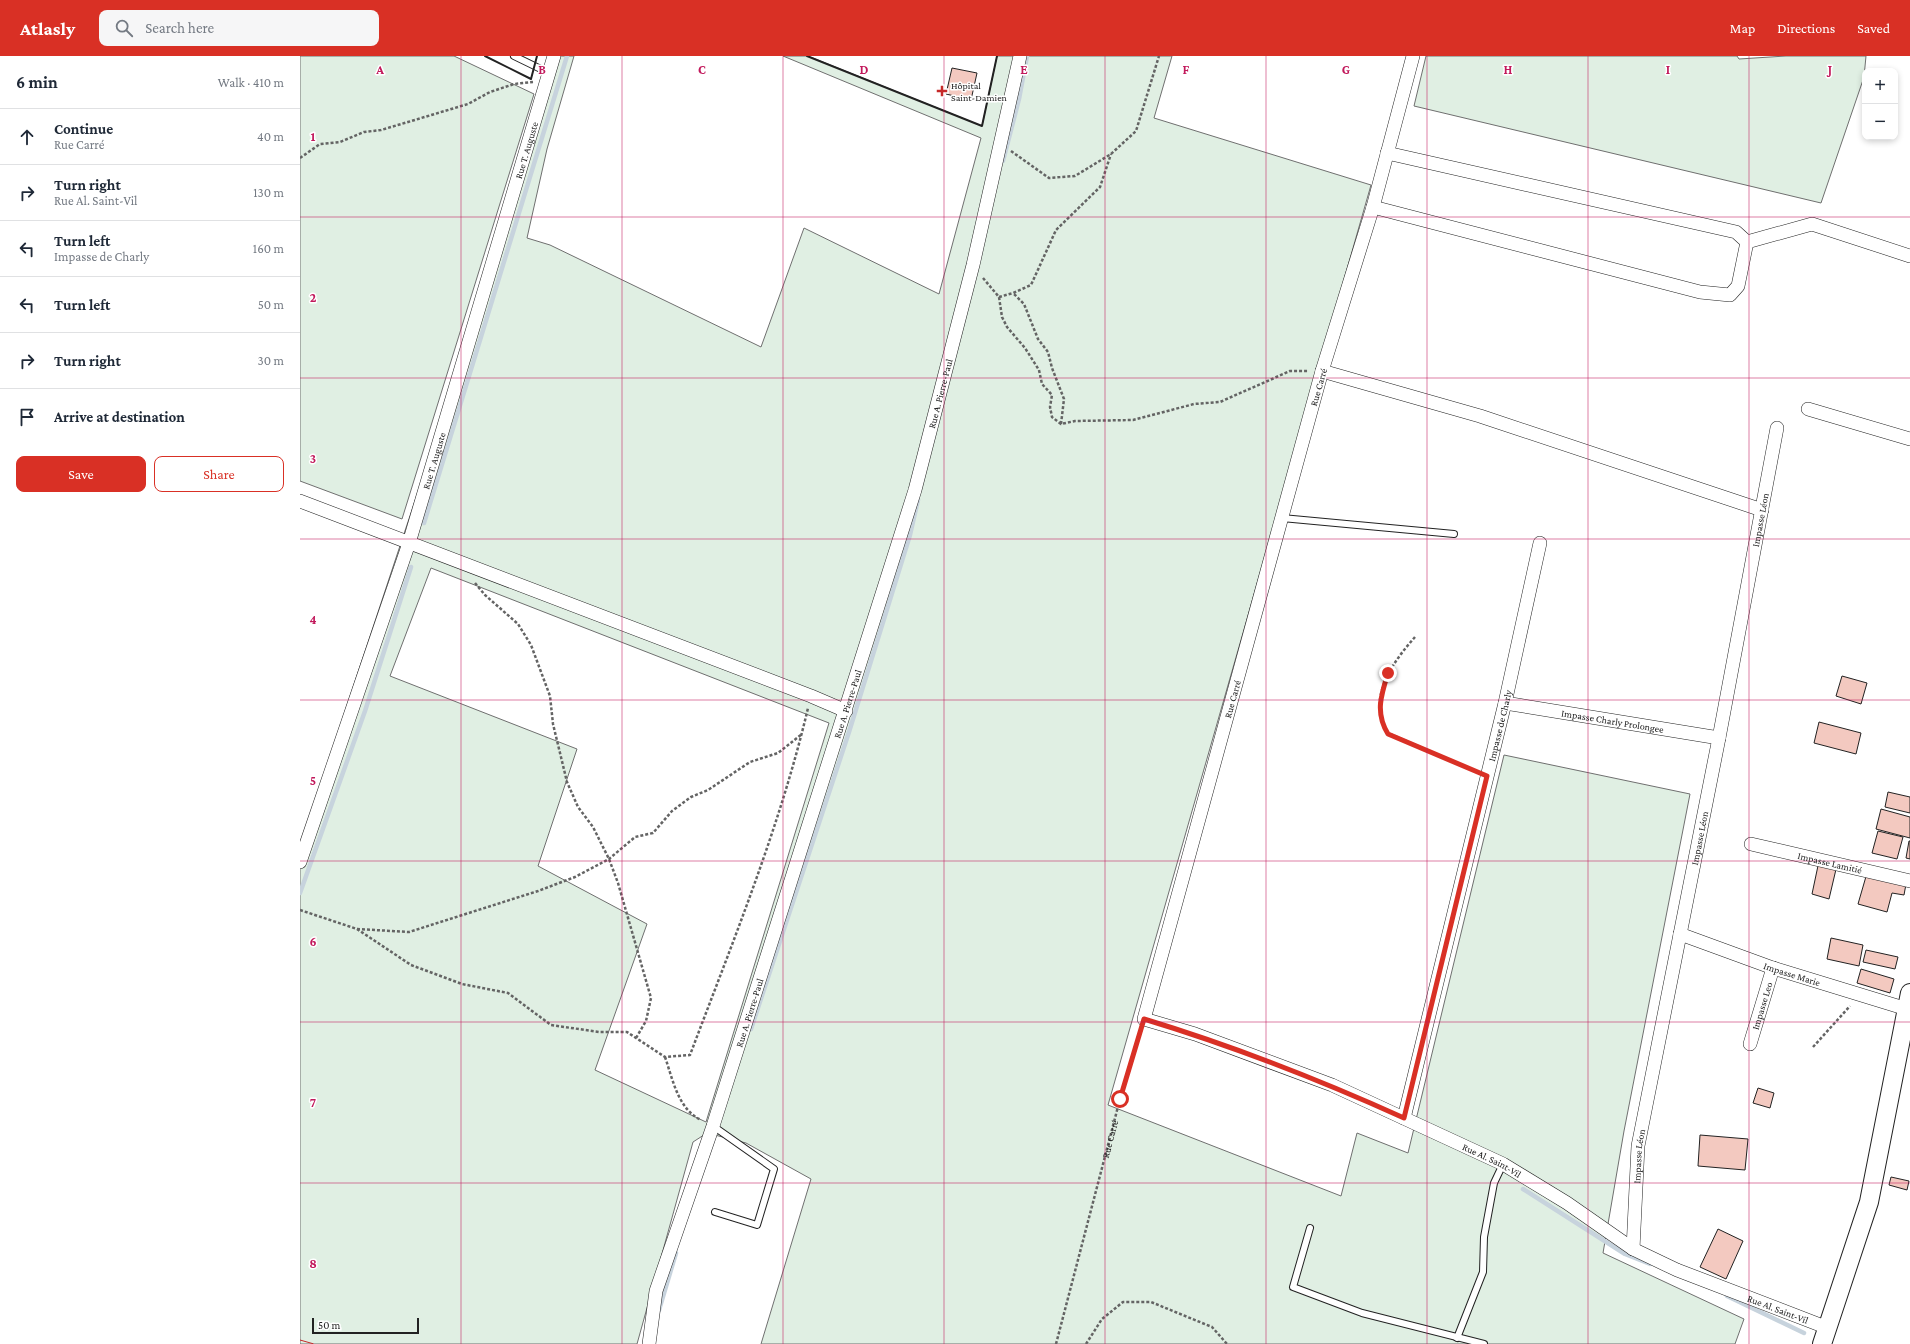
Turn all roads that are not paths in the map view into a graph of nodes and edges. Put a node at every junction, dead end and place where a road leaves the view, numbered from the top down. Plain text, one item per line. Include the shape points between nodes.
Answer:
1 (514, 56) edge
2 (554, 56) edge
3 (1020, 56) edge
4 (1413, 56) edge
5 (548, 76) junction
6 (1387, 153) junction
7 (1373, 208) junction
8 (1747, 242) junction
9 (1910, 256) edge
10 (1322, 372) junction
11 (1808, 409) dead end
12 (1777, 428) dead end
13 (1910, 439) edge
14 (300, 501) edge
15 (1762, 510) junction
16 (1282, 518) junction
17 (1454, 534) dead end
18 (409, 543) junction
19 (1540, 543) dead end
20 (1505, 703) junction
21 (846, 711) junction
22 (1719, 738) junction
23 (1751, 844) dead end
24 (300, 862) edge
25 (1910, 881) edge
26 (1680, 934) junction
27 (1773, 968) junction
28 (1908, 1001) edge
29 (1144, 1019) joint
30 (1750, 1044) dead end
31 (1404, 1118) junction
32 (713, 1126) junction
33 (1503, 1164) junction
34 (715, 1212) dead end
35 (1310, 1228) dead end
36 (1632, 1249) junction
37 (1825, 1336) edge
38 (1457, 1338) junction
39 (649, 1344) edge
40 (1484, 1344) edge

1 - 5 lane
2 - 5 street, Rue T. Auguste
3 - 21 street, Rue A. Pierre-Paul via 974,265 915,490
4 - 6 street, Rue Carré
5 - 18 street, Rue T. Auguste
6 - 7 street, Rue Carré
6 - 8 street via 1736,232
7 - 8 street via 1700,292 1730,295 1738,286
7 - 10 street, Rue Carré
8 - 9 street via 1812,224
10 - 15 street via 1480,416
10 - 16 street, Rue Carré
11 - 13 street
12 - 15 street, Impasse Léon
14 - 18 street
15 - 22 street, Impasse Léon
16 - 17 lane
16 - 29 street, Rue Carré
18 - 21 street
18 - 24 street, Rue T. Auguste
19 - 20 street, Impasse de Charly
20 - 22 street, Impasse Charly Prolongee
20 - 31 street, Impasse de Charly
21 - 32 street, Rue A. Pierre-Paul
22 - 26 street, Impasse Léon
23 - 25 street, Impasse Lamitié
26 - 27 street, Impasse Marie
26 - 36 street, Impasse Léon via 1638,1146
27 - 28 street, Impasse Marie via 1861,993
27 - 30 street, Impasse Leo
28 - 37 main road via 1869,1202
29 - 31 street, Rue Al. Saint-Vil via 1195,1034 1332,1085
31 - 33 street, Rue Al. Saint-Vil
32 - 34 lane via 774,1169 757,1225
32 - 39 street, Rue A. Pierre-Paul via 656,1291
33 - 36 street, Rue Al. Saint-Vil via 1567,1203
33 - 38 lane via 1494,1183 1484,1236 1483,1272
35 - 38 lane via 1293,1287 1362,1312
36 - 37 street, Rue Al. Saint-Vil
38 - 40 lane

